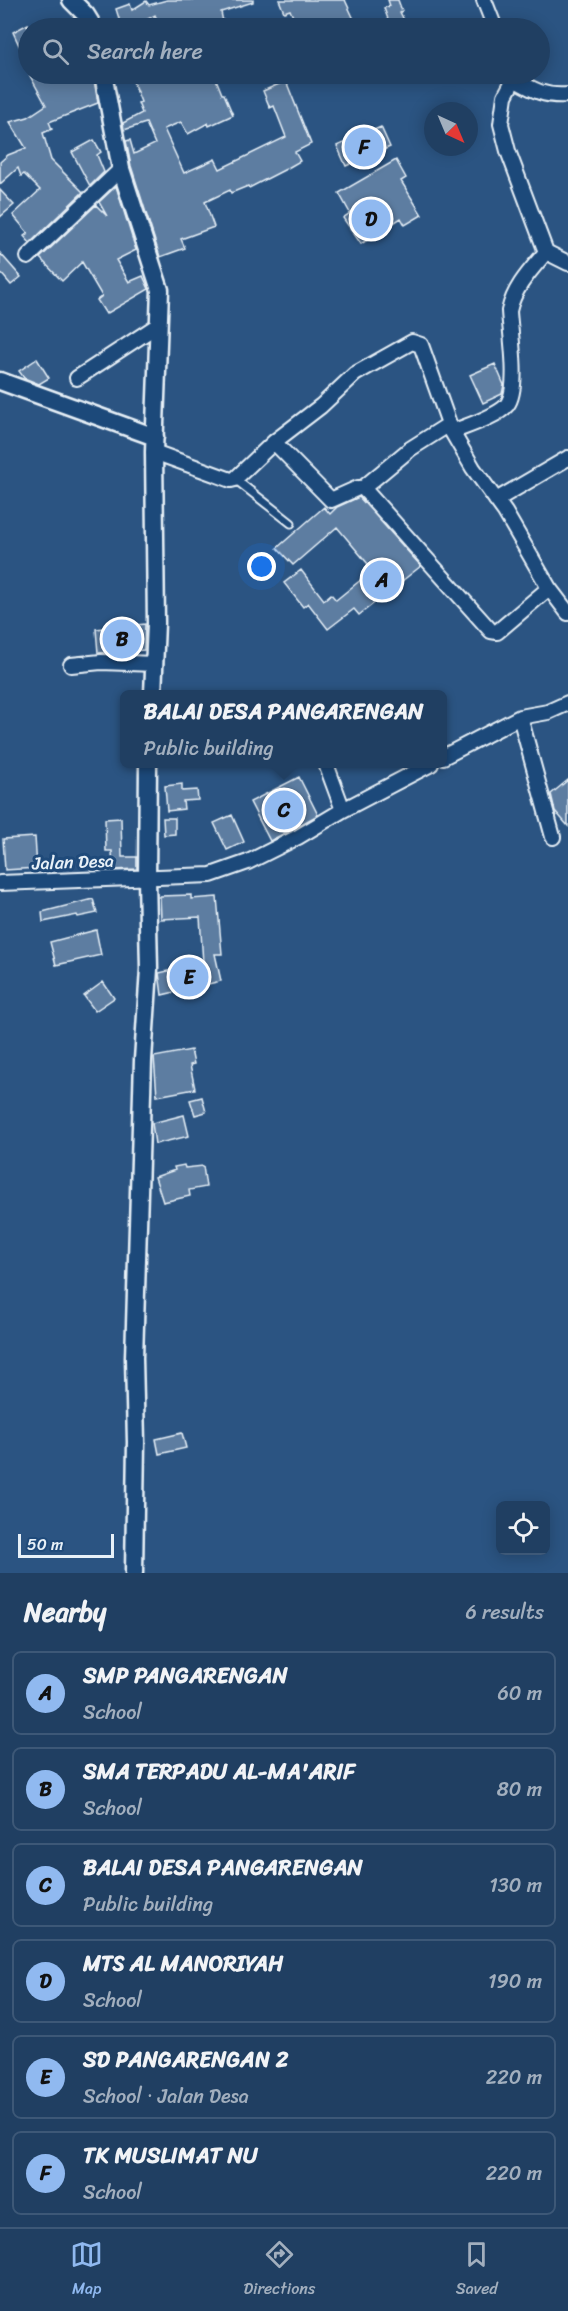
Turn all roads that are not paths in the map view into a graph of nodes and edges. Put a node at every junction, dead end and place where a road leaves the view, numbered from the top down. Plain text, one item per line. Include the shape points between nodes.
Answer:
1 (484, 0) edge
2 (76, 1) edge
3 (88, 18) edge
4 (491, 18) edge
5 (106, 84) edge
6 (510, 84) edge
7 (525, 84) edge
8 (568, 95) edge
9 (121, 169) junction
10 (546, 252) junction
11 (28, 257) dead end
12 (568, 263) edge
13 (158, 325) junction
14 (77, 378) dead end
15 (0, 381) edge
16 (450, 429) junction
17 (274, 442) junction
18 (155, 445) junction
19 (568, 458) edge
20 (235, 479) junction
21 (363, 488) junction
22 (496, 500) junction
23 (291, 523) dead end
24 (549, 588) junction
25 (568, 613) edge
26 (155, 664) junction
27 (71, 665) dead end
28 (153, 690) edge
29 (568, 703) edge
30 (520, 717) junction
31 (447, 755) edge
32 (148, 768) edge
33 (327, 768) edge
34 (422, 768) edge
35 (343, 810) junction
36 (553, 837) dead end
37 (147, 879) junction
38 (0, 883) edge
39 (134, 1573) edge

1 - 4 street
2 - 3 street
5 - 9 street
6 - 10 street via 501,124
7 - 8 street via 552,96
9 - 11 street
9 - 13 street via 160,290
10 - 12 street
10 - 16 street via 511,300 513,383 506,406 489,417
13 - 14 street
13 - 18 street
15 - 18 street
16 - 17 street via 421,345 412,342 355,374
16 - 21 street via 410,449
16 - 22 street
17 - 20 street
17 - 21 street via 331,500
18 - 20 street
18 - 26 street
19 - 22 street
20 - 23 lane
21 - 24 street via 491,631 503,627
22 - 24 street
24 - 25 street
26 - 27 street
26 - 28 street
29 - 30 street via 548,712
30 - 31 street
30 - 36 street
32 - 37 street
33 - 35 street
34 - 35 street, Jalan Desa
35 - 37 street, Jalan Desa via 249,862 211,875
37 - 38 street, Jalan Desa
37 - 39 street via 149,969 134,1358

